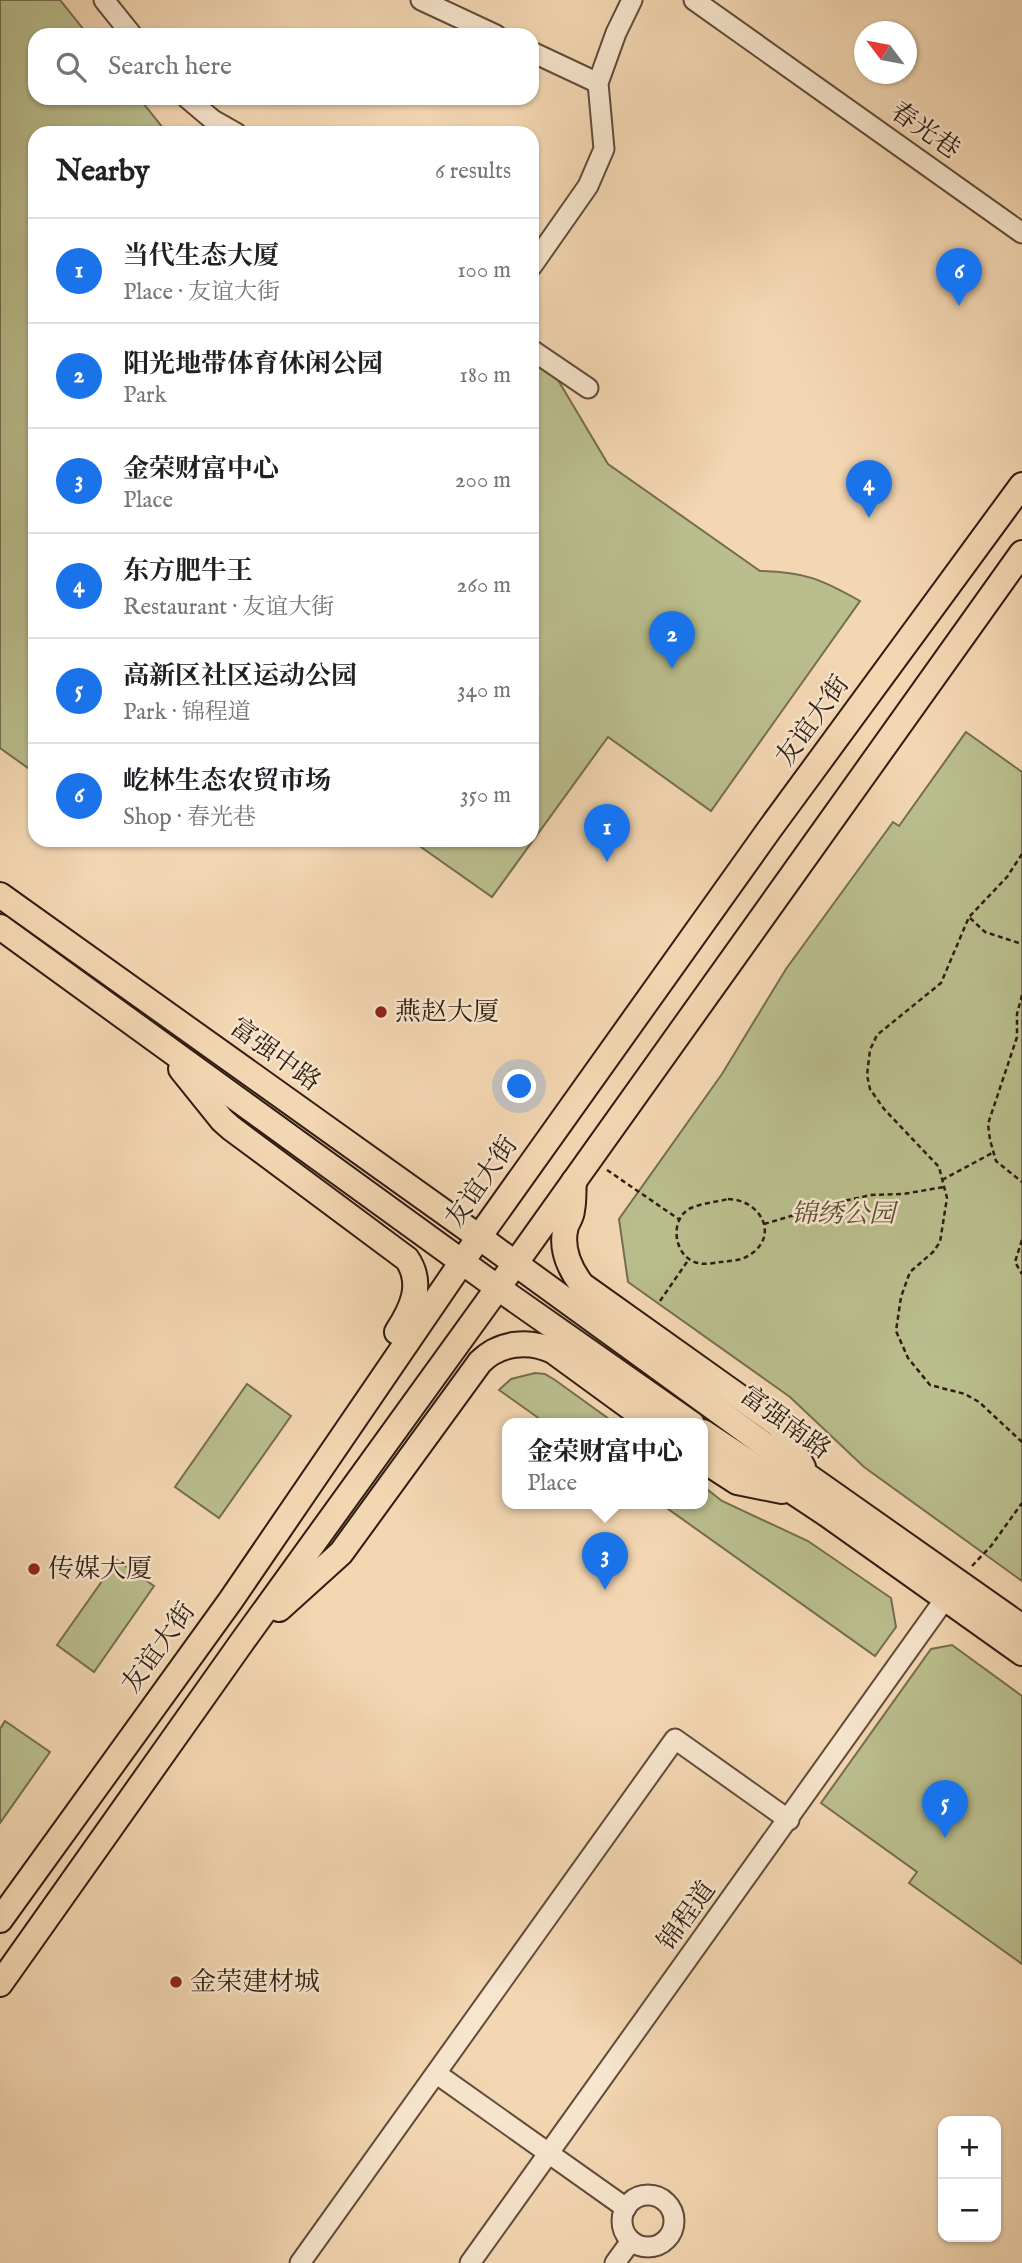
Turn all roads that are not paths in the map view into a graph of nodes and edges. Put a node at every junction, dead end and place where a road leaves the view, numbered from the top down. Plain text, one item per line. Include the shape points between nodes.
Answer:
1 (104, 0) edge
2 (421, 0) edge
3 (632, 0) edge
4 (694, 0) edge
5 (126, 28) edge
6 (481, 28) edge
7 (539, 55) edge
8 (598, 83) junction
9 (196, 105) edge
10 (224, 126) edge
11 (1022, 233) edge
12 (539, 256) edge
13 (539, 355) edge
14 (588, 388) dead end
15 (1022, 485) edge
16 (1022, 553) edge
17 (0, 895) edge
18 (0, 927) edge
19 (146, 1031) junction
20 (574, 1181) junction
21 (479, 1237) junction
22 (462, 1262) junction
23 (515, 1264) junction
24 (498, 1288) junction
25 (645, 1418) edge
26 (683, 1418) edge
27 (708, 1435) edge
28 (708, 1463) edge
29 (802, 1485) junction
30 (951, 1590) junction
31 (231, 1600) junction
32 (1022, 1627) edge
33 (242, 1642) junction
34 (1022, 1653) edge
35 (789, 1820) junction
36 (0, 1920) edge
37 (0, 1984) edge
38 (437, 2074) junction
39 (549, 2153) junction
40 (626, 2208) junction
41 (631, 2241) junction
42 (300, 2263) edge
43 (470, 2263) edge
44 (615, 2263) edge

1 - 5 street
2 - 6 street
3 - 8 street
4 - 11 street, 春光巷
7 - 8 street
8 - 12 street via 604,149 588,186
9 - 10 street
13 - 14 street
15 - 21 main road, 友谊大街
16 - 20 main road
17 - 21 main road, 富强中路
18 - 19 main road
19 - 22 main road
19 - 31 main road via 222,1120 395,1249 407,1259 416,1278 414,1300 405,1320 263,1528
20 - 23 main road
20 - 29 main road via 565,1253 582,1285 780,1426
21 - 22 main road, 友谊大街
21 - 23 main road, 富强中路
22 - 24 main road
22 - 31 main road, 友谊大街
23 - 24 main road
23 - 29 main road, 富强南路
24 - 26 main road
24 - 33 main road
25 - 33 main road via 553,1351 530,1345 498,1348 480,1362 341,1553
27 - 29 main road, 富强南路
28 - 29 main road via 737,1482
29 - 30 main road, 富强南路
30 - 32 main road, 富强南路
30 - 34 main road, 富强南路
30 - 35 street, 锦程道
31 - 36 main road, 友谊大街
33 - 37 main road
35 - 38 street via 675,1739
35 - 39 street, 锦程道
38 - 39 street
38 - 42 street
39 - 40 street
39 - 43 street, 锦程道
40 - 41 street via 623,2229
40 - 41 street via 637,2198 651,2196 666,2204 673,2219 673,2228 663,2242 646,2247
41 - 44 street

